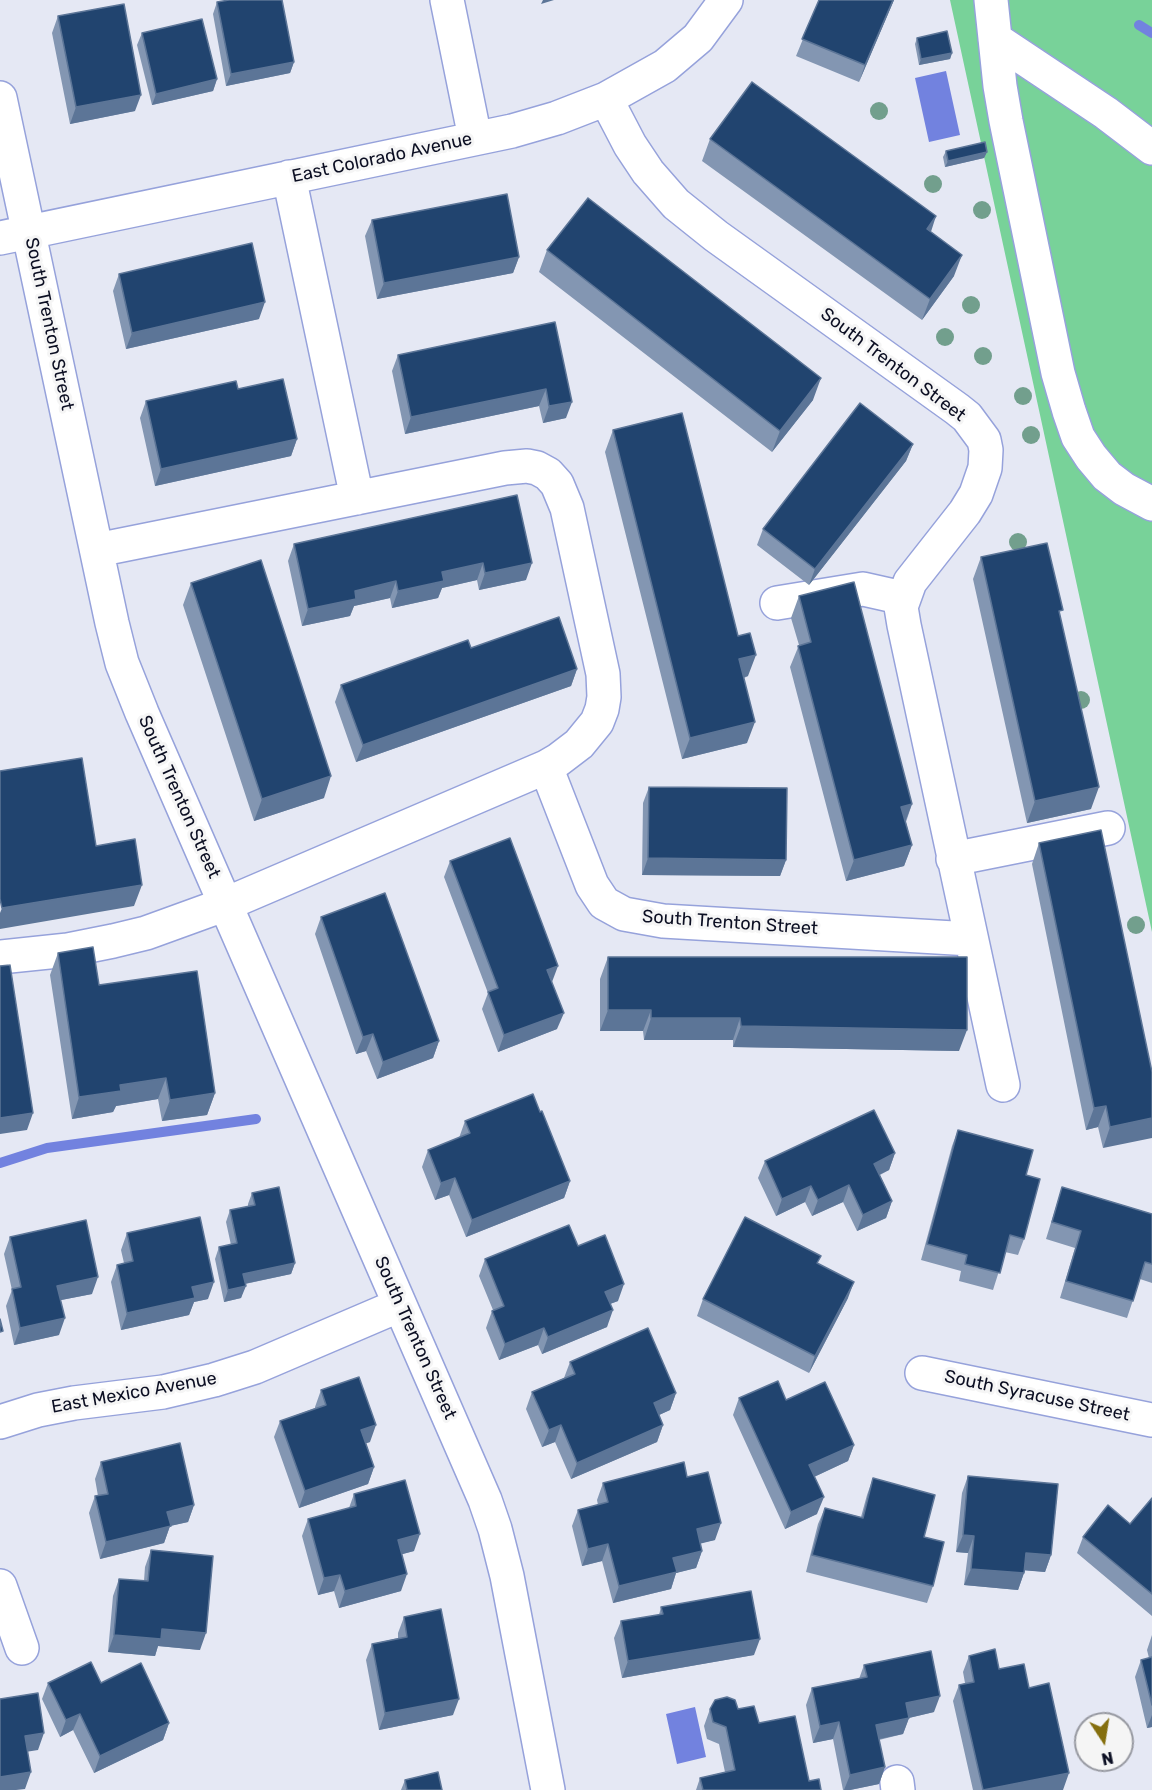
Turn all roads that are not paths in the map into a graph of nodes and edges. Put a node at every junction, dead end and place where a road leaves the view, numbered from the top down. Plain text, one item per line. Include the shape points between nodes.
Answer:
1 (447, 0) edge
2 (726, 0) edge
3 (991, 0) edge
4 (995, 39) junction
5 (0, 98) edge
6 (606, 99) junction
7 (475, 138) junction
8 (1152, 148) edge
9 (289, 177) junction
10 (15, 235) edge
11 (357, 498) junction
12 (1152, 504) edge
13 (97, 550) junction
14 (903, 598) junction
15 (777, 603) dead end
16 (546, 767) junction
17 (1108, 828) dead end
18 (953, 859) junction
19 (226, 904) junction
20 (971, 939) junction
21 (0, 957) edge
22 (1003, 1085) dead end
23 (400, 1305) junction
24 (922, 1373) dead end
25 (1152, 1420) edge
26 (0, 1422) edge
27 (0, 1586) edge
28 (22, 1648) dead end
29 (548, 1790) edge

1 - 7 street
2 - 6 street, East Colorado Avenue via 698,38 675,59
3 - 4 street
4 - 8 street
4 - 12 street via 1006,121 1069,411 1078,437 1107,476
5 - 10 street, South Trenton Street
6 - 7 street, East Colorado Avenue via 527,127
6 - 14 street, South Trenton Street via 648,172 676,204 957,409 984,440 985,468 976,494 910,582
7 - 9 street, East Colorado Avenue
9 - 10 street, East Colorado Avenue
9 - 11 street
10 - 13 street, South Trenton Street
11 - 13 street
11 - 16 street via 520,466 542,470 557,484 569,517 603,674 604,697 597,722 589,733
13 - 19 street, South Trenton Street via 127,678
14 - 15 street via 863,590
14 - 18 street via 904,625
16 - 19 street
16 - 20 street, South Trenton Street via 592,885 604,903 624,914 663,921
17 - 18 street
18 - 20 street
19 - 21 street via 113,941
19 - 23 street, South Trenton Street
20 - 22 street
23 - 26 street, East Mexico Avenue via 255,1367 214,1380 163,1392 74,1402
23 - 29 street, South Trenton Street via 475,1474 495,1529
24 - 25 street, South Syracuse Street
27 - 28 street

